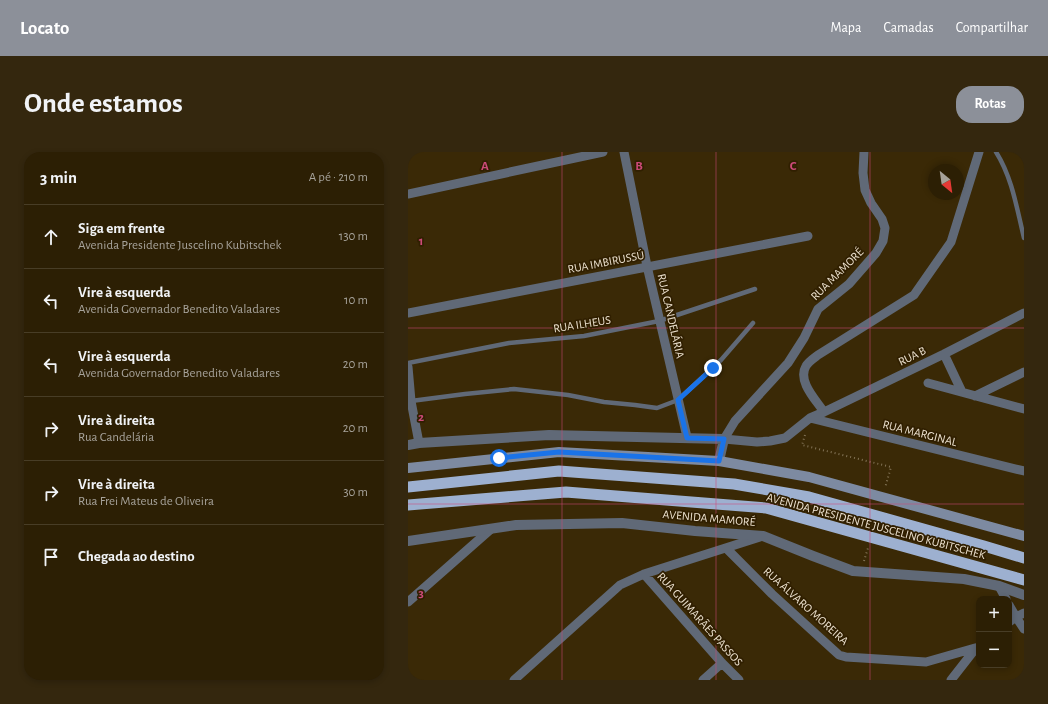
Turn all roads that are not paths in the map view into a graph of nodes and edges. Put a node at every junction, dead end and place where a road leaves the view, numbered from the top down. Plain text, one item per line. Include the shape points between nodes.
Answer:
1 (603, 152) edge
2 (624, 152) edge
3 (864, 152) edge
4 (978, 152) edge
5 (996, 152) edge
6 (408, 194) edge
7 (808, 236) dead end
8 (1024, 238) edge
9 (647, 266) junction
10 (755, 288) dead end
11 (408, 313) edge
12 (1024, 313) edge
13 (659, 321) junction
14 (753, 323) dead end
15 (944, 354) junction
16 (408, 363) edge
17 (408, 367) edge
18 (1024, 372) edge
19 (928, 383) dead end
20 (962, 392) junction
21 (975, 396) junction
22 (678, 400) junction
23 (412, 401) junction
24 (1024, 409) edge
25 (824, 412) junction
26 (810, 418) junction
27 (687, 438) junction
28 (724, 439) junction
29 (418, 443) junction
30 (408, 445) edge
31 (719, 461) junction
32 (408, 468) edge
33 (1024, 471) edge
34 (408, 487) edge
35 (408, 505) edge
36 (491, 529) junction
37 (763, 536) junction
38 (1024, 536) edge
39 (408, 541) edge
40 (726, 548) junction
41 (1024, 558) edge
42 (644, 574) junction
43 (1024, 580) edge
44 (999, 586) junction
45 (1024, 595) edge
46 (1004, 596) edge
47 (408, 602) edge
48 (1016, 618) edge
49 (1024, 628) edge
50 (976, 647) edge
51 (976, 648) edge
52 (722, 663) junction
53 (514, 680) edge
54 (703, 680) edge
55 (739, 680) edge
56 (950, 680) edge

1 - 6 street
2 - 9 street, RUA CANDELÁRIA
3 - 28 street, RUA MAMORÉ via 865,190 882,219 885,228 883,241 849,284 818,309 788,363 735,421
4 - 25 street via 951,242 914,295 818,355 806,366 803,377 807,388
5 - 8 lane via 1009,180
7 - 9 street, RUA IMBIRUSSÚ
9 - 11 street, RUA IMBIRUSSÚ
9 - 13 street, RUA CANDELÁRIA
10 - 13 lane, RUA ILHEUS
12 - 15 street, RUA B
13 - 16 lane, RUA ILHEUS via 584,336 510,343
13 - 22 street, RUA CANDELÁRIA
14 - 22 lane via 721,360
15 - 20 street
15 - 25 street, RUA B
17 - 23 street
18 - 21 street
19 - 20 street
20 - 21 street
21 - 24 street
22 - 23 lane via 657,408 514,389
22 - 27 street, RUA CANDELÁRIA
23 - 29 street
25 - 26 street, RUA B
26 - 28 street, RUA B via 785,438 757,442
26 - 33 street, RUA MARGINAL
27 - 28 street
27 - 29 street via 549,435
28 - 31 street
29 - 30 street
31 - 32 main road via 559,452
31 - 38 main road via 809,477
34 - 41 highway, AVENIDA PRESIDENTE JUSCELINO KUBITSCHEK via 559,471 734,484 809,497
35 - 43 highway, AVENIDA PRESIDENTE JUSCELINO KUBITSCHEK via 566,492 766,508
36 - 37 street, AVENIDA MAMORÉ via 516,525 622,523
36 - 39 street, AVENIDA MAMORÉ
36 - 47 street
37 - 40 street
37 - 44 street, AVENIDA MAMORÉ via 853,571 964,579
40 - 42 street
40 - 50 street, RUA ÁLVARO MOREIRA via 839,655 926,662
42 - 52 street, RUA GUIMARÃES PASSOS
42 - 53 street via 620,585
44 - 45 street, AVENIDA MAMORÉ
44 - 46 street
48 - 49 street
51 - 56 street
52 - 54 street
52 - 55 street, RUA GUIMARÃES PASSOS

